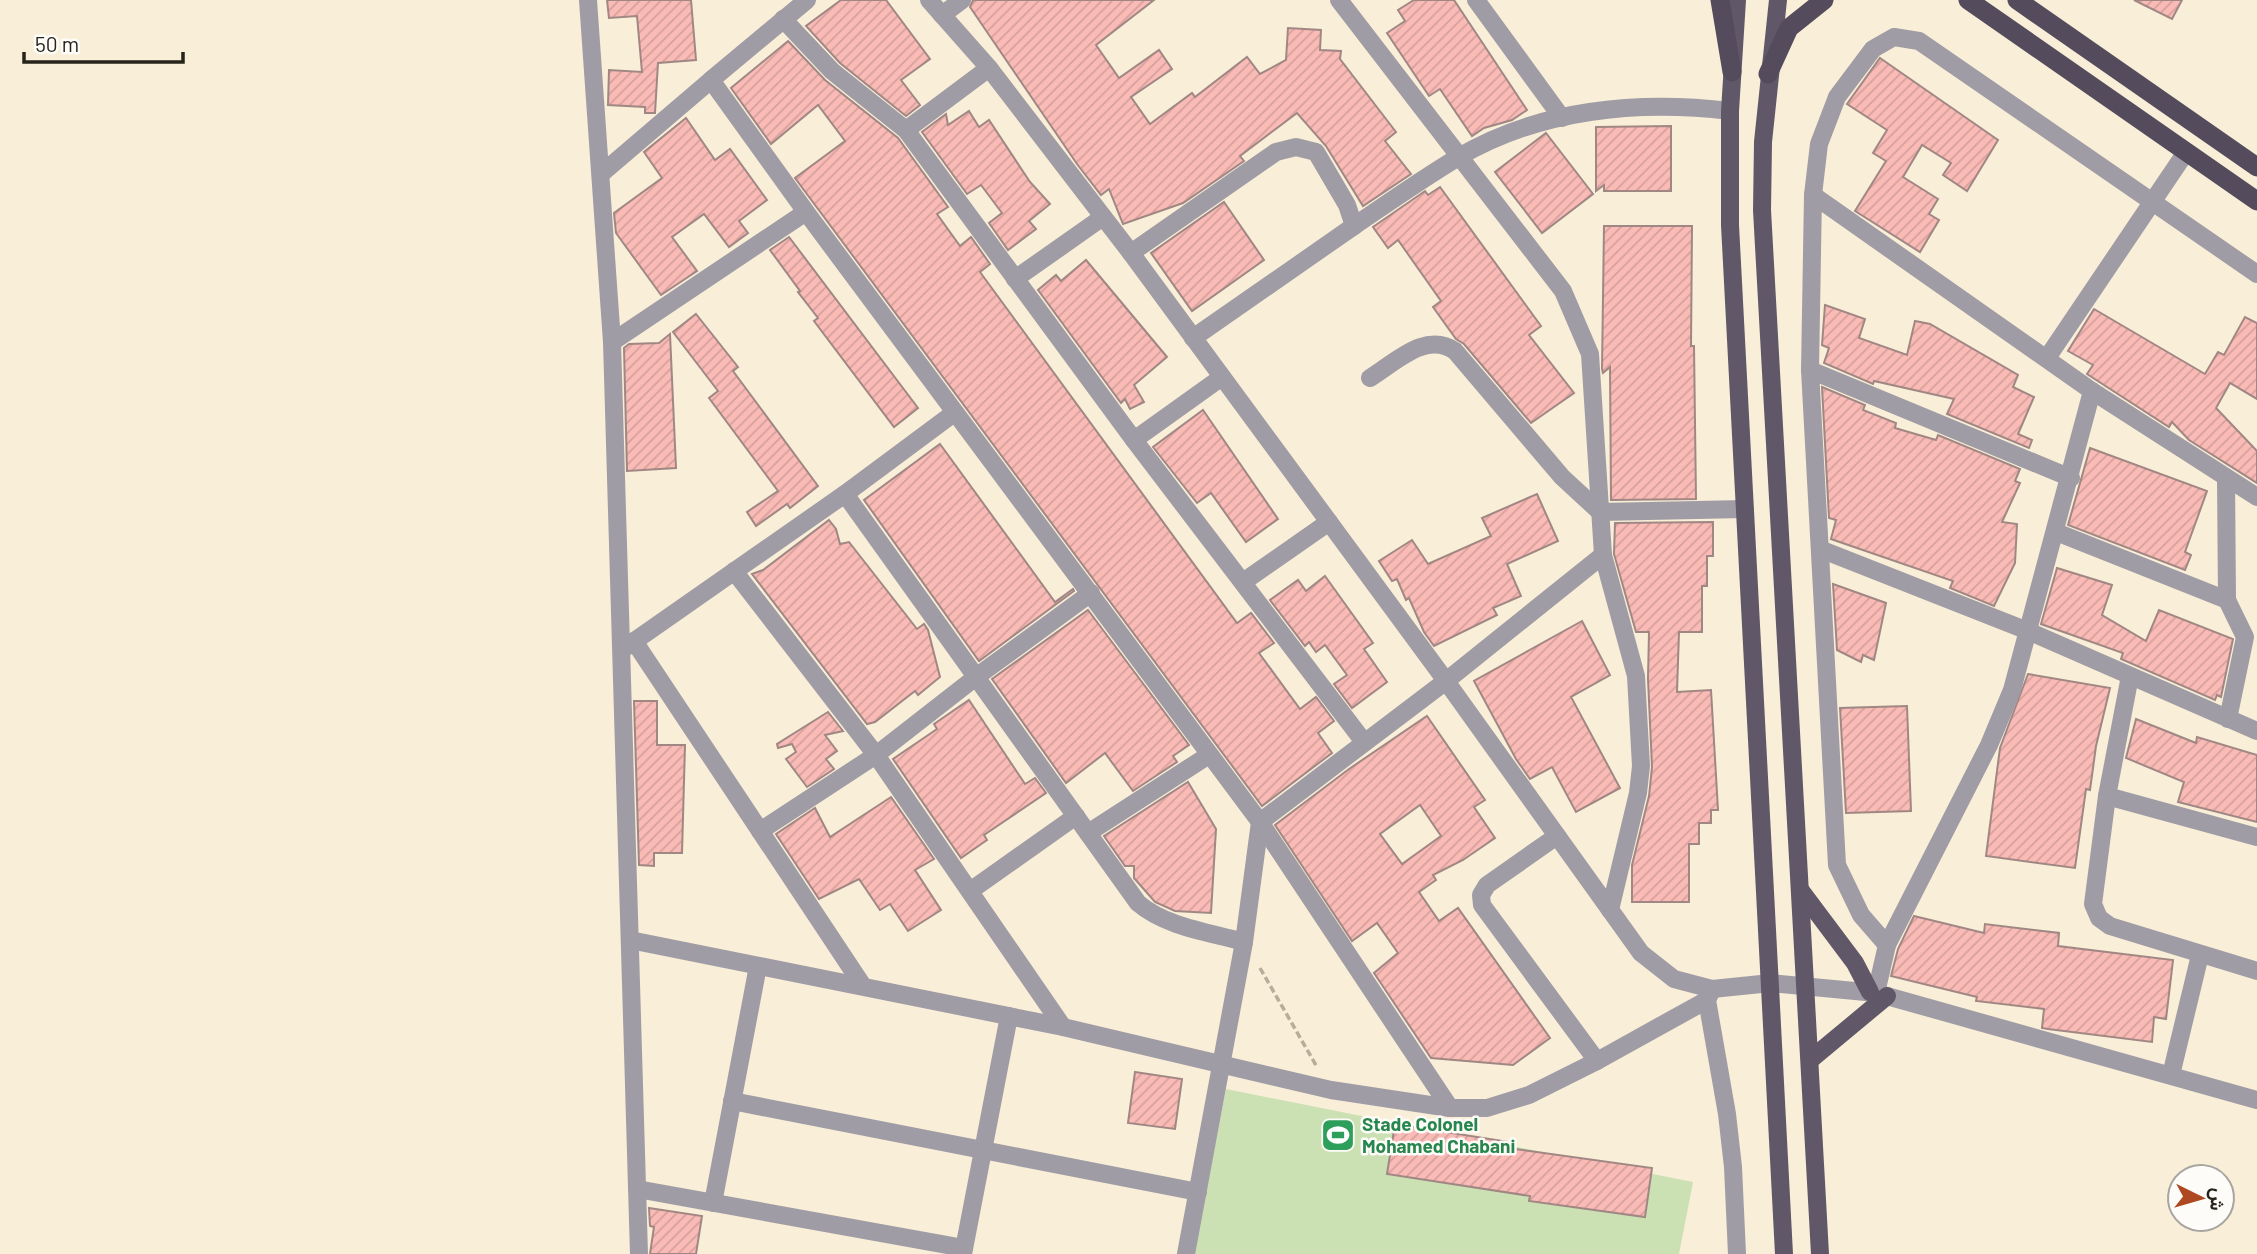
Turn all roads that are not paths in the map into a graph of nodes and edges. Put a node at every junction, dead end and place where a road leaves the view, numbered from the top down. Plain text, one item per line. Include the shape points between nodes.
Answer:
1 (588, 0) edge
2 (807, 0) edge
3 (929, 0) edge
4 (962, 0) edge
5 (1339, 0) edge
6 (1476, 0) edge
7 (1720, 0) edge
8 (1737, 0) edge
9 (1778, 0) edge
10 (1824, 0) edge
11 (1968, 0) edge
12 (2017, 0) edge
13 (942, 15) junction
14 (783, 19) junction
15 (989, 68) junction
16 (1732, 72) junction
17 (1768, 74) junction
18 (710, 80) junction
19 (1730, 111) junction
20 (1562, 118) junction
21 (906, 130) junction
22 (2186, 152) junction
23 (1458, 157) junction
24 (2257, 167) edge
25 (601, 174) junction
26 (1813, 195) junction
27 (2257, 201) edge
28 (2153, 204) junction
29 (806, 212) junction
30 (1103, 217) junction
31 (1354, 226) junction
32 (1131, 253) junction
33 (2257, 274) edge
34 (1014, 279) junction
35 (1194, 338) junction
36 (612, 342) junction
37 (2046, 358) junction
38 (1810, 370) junction
39 (1222, 377) junction
40 (1370, 378) dead end
41 (2092, 391) junction
42 (954, 413) junction
43 (1134, 440) junction
44 (2071, 478) junction
45 (2226, 478) junction
46 (845, 494) junction
47 (2257, 497) edge
48 (1745, 509) junction
49 (1600, 513) junction
50 (1329, 522) junction
51 (2056, 532) junction
52 (1819, 549) junction
53 (1603, 555) junction
54 (734, 571) junction
55 (1242, 582) junction
56 (1091, 593) junction
57 (2227, 600) junction
58 (2028, 631) junction
59 (628, 645) junction
60 (2130, 676) junction
61 (976, 677) junction
62 (1446, 681) junction
63 (2228, 719) junction
64 (2257, 732) edge
65 (1364, 742) junction
66 (876, 755) junction
67 (1209, 755) junction
68 (2106, 796) junction
69 (1076, 816) junction
70 (1260, 822) junction
71 (760, 831) junction
72 (1088, 833) junction
73 (1557, 836) junction
74 (2257, 837) edge
75 (970, 891) junction
76 (1801, 891) junction
77 (1609, 911) junction
78 (630, 940) junction
79 (1244, 942) junction
80 (1887, 945) junction
81 (2200, 955) junction
82 (758, 965) junction
83 (2257, 971) edge
84 (1771, 983) junction
85 (1805, 985) junction
86 (863, 986) junction
87 (1709, 994) junction
88 (1878, 994) junction
89 (1009, 1016) junction
90 (1063, 1027) junction
91 (1810, 1060) junction
92 (1597, 1061) junction
93 (1221, 1063) junction
94 (2171, 1074) junction
95 (2257, 1100) edge
96 (732, 1101) junction
97 (1450, 1108) junction
98 (983, 1150) junction
99 (637, 1189) junction
100 (1198, 1192) junction
101 (713, 1203) junction
102 (963, 1251) edge
103 (639, 1254) edge
104 (1186, 1254) edge
105 (1737, 1254) edge
106 (1784, 1254) edge
107 (1820, 1254) edge

1 - 25 street
2 - 14 street
3 - 13 street
4 - 13 street
5 - 23 street
6 - 20 street
7 - 16 highway
8 - 16 main road
9 - 17 main road
10 - 17 highway via 1789,28
11 - 22 highway
12 - 24 highway
13 - 15 street
14 - 18 street
14 - 21 street via 832,71
15 - 21 street
15 - 30 street
16 - 19 main road
17 - 76 main road via 1762,210
18 - 25 street
18 - 29 street
19 - 20 street via 1635,106
19 - 48 main road via 1730,225
20 - 23 street via 1513,131
21 - 34 street
22 - 27 highway
22 - 28 street
23 - 31 street
23 - 49 street via 1563,291 1590,354
25 - 36 street
26 - 28 street via 1819,144 1838,97 1873,49 1894,37 1919,41
26 - 37 street
26 - 38 street
28 - 33 street
28 - 37 street
29 - 36 street
29 - 42 street
30 - 32 street
30 - 34 street
31 - 32 street via 1316,152 1296,148 1276,152
31 - 35 street
32 - 35 street
34 - 43 street
35 - 39 street
36 - 59 street
37 - 41 street
38 - 44 street
38 - 52 street
39 - 43 street
39 - 50 street
40 - 49 street via 1426,343 1443,343
41 - 44 street
41 - 45 street
42 - 46 street
42 - 56 street
43 - 55 street
44 - 51 street
45 - 47 street
45 - 57 street
46 - 54 street
46 - 61 street
48 - 49 street
48 - 84 main road
49 - 53 street
50 - 55 street
50 - 62 street
51 - 57 street
51 - 58 street
52 - 58 street
52 - 80 street via 1837,865 1861,915
53 - 62 street
53 - 77 street via 1636,676 1641,766
54 - 59 street
54 - 66 street
55 - 65 street
56 - 61 street
56 - 67 street
57 - 63 street via 2245,636
58 - 60 street
58 - 80 street via 2012,690 1989,745
59 - 71 street
59 - 78 street
60 - 63 street
60 - 68 street
61 - 66 street
61 - 69 street
62 - 65 street
62 - 73 street
63 - 64 street
65 - 70 street
66 - 71 street
66 - 75 street
67 - 70 street
67 - 72 street
68 - 74 street
68 - 81 street via 2093,904 2099,918 2110,926
69 - 72 street
69 - 75 street
70 - 79 street
70 - 97 street
71 - 86 street
72 - 79 street via 1150,913
73 - 77 street
73 - 92 street via 1487,885 1482,905
75 - 90 street
76 - 85 main road
76 - 88 main road
77 - 87 street via 1641,953 1674,979
78 - 82 street
78 - 99 street
79 - 93 street
80 - 88 street
81 - 83 street
81 - 94 street
82 - 86 street
82 - 96 street
84 - 85 street
84 - 87 street
84 - 106 main road
85 - 88 street
85 - 91 main road
86 - 89 street
87 - 92 street
87 - 105 street via 1733,1167
88 - 91 main road
88 - 94 street
89 - 90 street
89 - 98 street
90 - 93 street
91 - 107 main road
92 - 97 street via 1529,1095 1488,1108
93 - 97 street via 1331,1090
93 - 100 street
94 - 95 street
96 - 98 street
96 - 101 street
98 - 100 street
98 - 102 street
99 - 101 street
99 - 103 street
100 - 104 street
101 - 102 street

